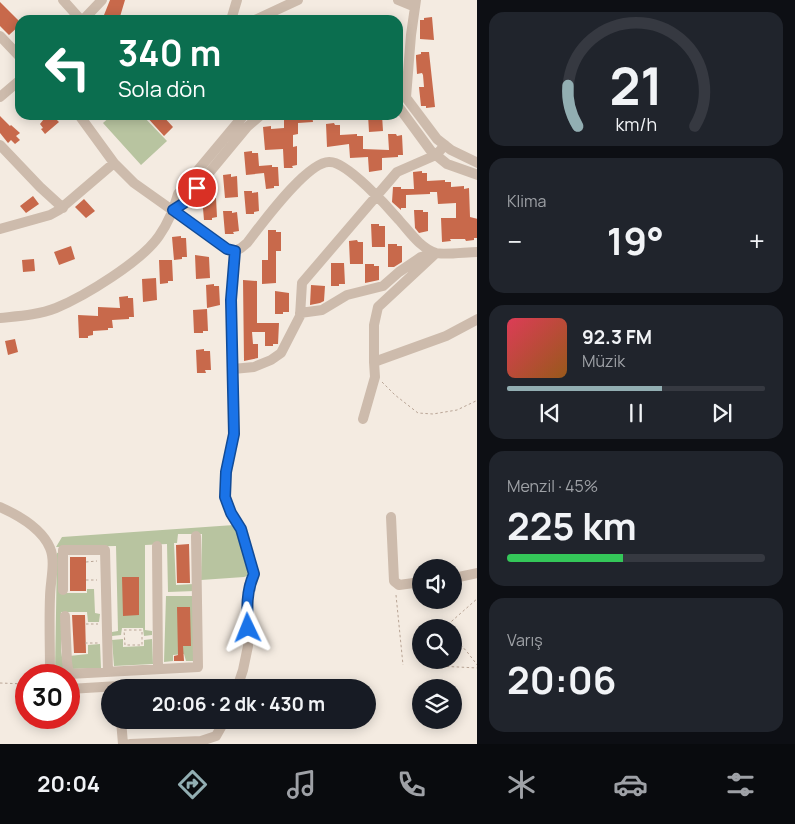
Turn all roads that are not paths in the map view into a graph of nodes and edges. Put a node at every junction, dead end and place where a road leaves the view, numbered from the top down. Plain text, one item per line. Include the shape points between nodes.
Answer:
1 (63, 0) edge
2 (102, 0) edge
3 (237, 0) edge
4 (298, 0) edge
5 (398, 0) edge
6 (416, 3) edge
7 (77, 15) edge
8 (87, 15) edge
9 (232, 15) edge
10 (266, 15) edge
11 (0, 36) edge
12 (15, 52) edge
13 (15, 84) edge
14 (403, 94) edge
15 (0, 97) edge
16 (406, 97) junction
17 (403, 113) edge
18 (83, 120) edge
19 (232, 120) edge
20 (240, 120) edge
21 (255, 120) edge
22 (233, 128) junction
23 (0, 145) edge
24 (445, 145) junction
25 (436, 155) junction
26 (477, 162) edge
27 (114, 163) junction
28 (477, 175) edge
29 (377, 195) junction
30 (63, 208) junction
31 (173, 210) junction
32 (0, 229) edge
33 (235, 251) junction
34 (477, 252) edge
35 (436, 253) junction
36 (300, 313) junction
37 (0, 318) edge
38 (477, 320) edge
39 (374, 362) junction
40 (233, 369) junction
41 (363, 419) dead end
42 (0, 507) edge
43 (391, 517) dead end
44 (196, 536) dead end
45 (156, 546) dead end
46 (477, 572) edge
47 (462, 576) edge
48 (412, 583) edge
49 (63, 590) dead end
50 (65, 616) dead end
51 (50, 664) edge
52 (158, 669) junction
53 (113, 671) junction
54 (116, 679) edge
55 (240, 679) edge
56 (101, 688) edge
57 (80, 689) edge
58 (122, 729) edge
59 (220, 729) edge
60 (123, 744) edge
61 (130, 744) edge

1 - 7 street
2 - 8 street
3 - 9 street
4 - 10 street
5 - 6 street
6 - 16 street
11 - 12 street
13 - 15 street
14 - 16 street
16 - 24 street
17 - 25 street
18 - 27 street
19 - 22 street
20 - 22 street
21 - 31 street via 184,203
22 - 31 street via 178,194
23 - 30 street
24 - 25 street
24 - 26 street
25 - 28 street via 447,164
25 - 29 street via 397,172
27 - 30 street
27 - 31 street via 134,183
29 - 33 street via 339,164 329,161 317,165 293,186 247,243
29 - 35 street via 419,242
29 - 36 street via 302,283
30 - 32 street via 50,216
31 - 33 street via 227,249
31 - 37 street via 159,237 138,258 91,290 56,308 32,315
33 - 40 street via 231,300
34 - 35 street
35 - 36 street via 421,257 383,286 347,295 322,310
35 - 39 street via 378,307 374,325
36 - 40 street via 281,352 272,360 254,367
38 - 39 street via 446,336
39 - 41 street via 375,380
40 - 55 street via 234,434 226,472 225,497 241,529 254,574 247,603 248,646
42 - 51 street via 33,527 45,539 52,556
43 - 48 street via 394,581 399,585
44 - 52 street via 198,667
45 - 52 street
46 - 47 street
49 - 53 street via 63,550 105,550 107,642
50 - 53 street via 69,674
52 - 53 street
53 - 54 street
56 - 57 street
58 - 60 street
59 - 61 street via 216,736 201,741

